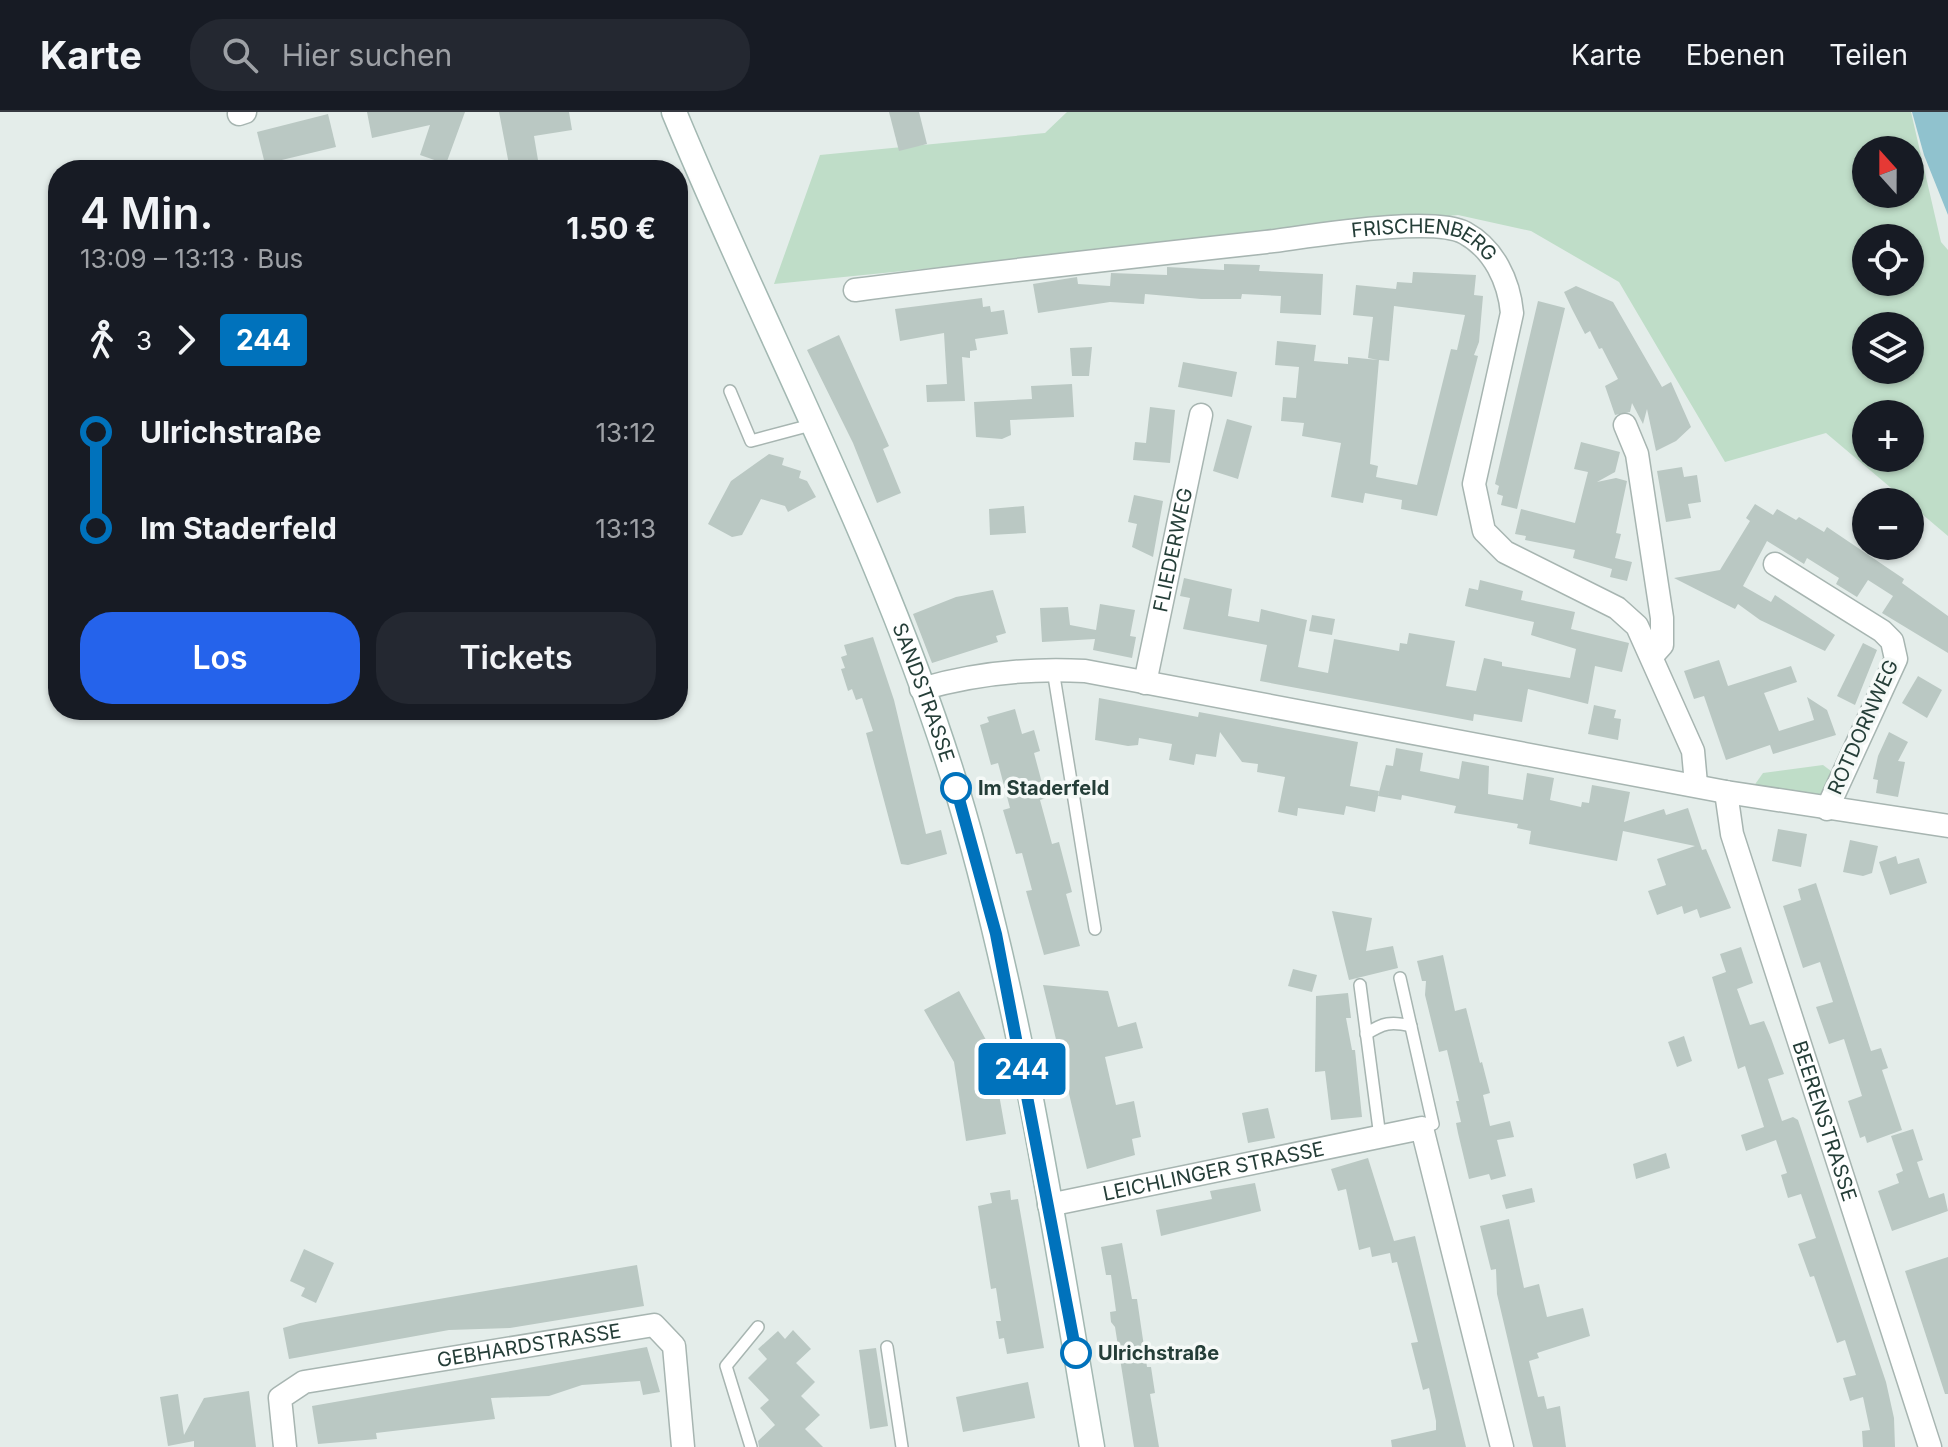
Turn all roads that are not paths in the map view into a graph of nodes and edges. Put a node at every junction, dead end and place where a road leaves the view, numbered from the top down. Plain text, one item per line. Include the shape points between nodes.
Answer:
1 (674, 112) edge
2 (855, 290) dead end
3 (730, 391) dead end
4 (1201, 415) dead end
5 (811, 425) junction
6 (1625, 425) dead end
7 (1775, 564) dead end
8 (1653, 655) junction
9 (1053, 669) junction
10 (1145, 683) junction
11 (921, 689) junction
12 (1696, 784) junction
13 (1726, 792) junction
14 (1827, 809) junction
15 (1948, 826) edge
16 (1095, 929) dead end
17 (1400, 978) dead end
18 (1360, 985) dead end
19 (1411, 1026) junction
20 (1366, 1034) junction
21 (1422, 1128) junction
22 (1380, 1137) junction
23 (1049, 1205) junction
24 (758, 1327) dead end
25 (887, 1347) dead end
26 (285, 1447) edge
27 (683, 1447) edge
28 (751, 1447) edge
29 (902, 1447) edge
30 (1092, 1447) edge
31 (1502, 1447) edge
32 (1930, 1447) edge

1 - 5 street, SANDSTRASSE
2 - 8 street, FRISCHENBERG via 1341,233 1430,225 1463,231 1497,264 1512,313 1474,484 1484,531 1505,552 1617,608 1637,626
3 - 5 lane via 751,441
4 - 10 street, FLIEDERWEG
5 - 11 street, SANDSTRASSE via 883,586
6 - 8 street via 1637,454 1662,618 1662,645
7 - 14 street, ROTDORNWEG via 1882,631 1896,651
8 - 12 street, FRISCHENBERG via 1693,751
9 - 10 street
9 - 11 street
9 - 16 lane
10 - 12 street
11 - 23 street, SANDSTRASSE via 956,788 996,934
12 - 13 street
13 - 14 street
13 - 32 street, BEERENSTRASSE via 1732,834
14 - 15 street
17 - 19 lane
18 - 20 lane
19 - 20 lane via 1382,1023
19 - 21 lane via 1433,1124
20 - 22 lane
21 - 22 street, LEICHLINGER STRASSE
21 - 31 street
22 - 23 street, LEICHLINGER STRASSE
23 - 30 street, SANDSTRASSE
24 - 28 lane via 726,1366
25 - 29 lane
26 - 27 street, GEBHARDSTRASSE via 280,1398 304,1382 654,1325 674,1346

